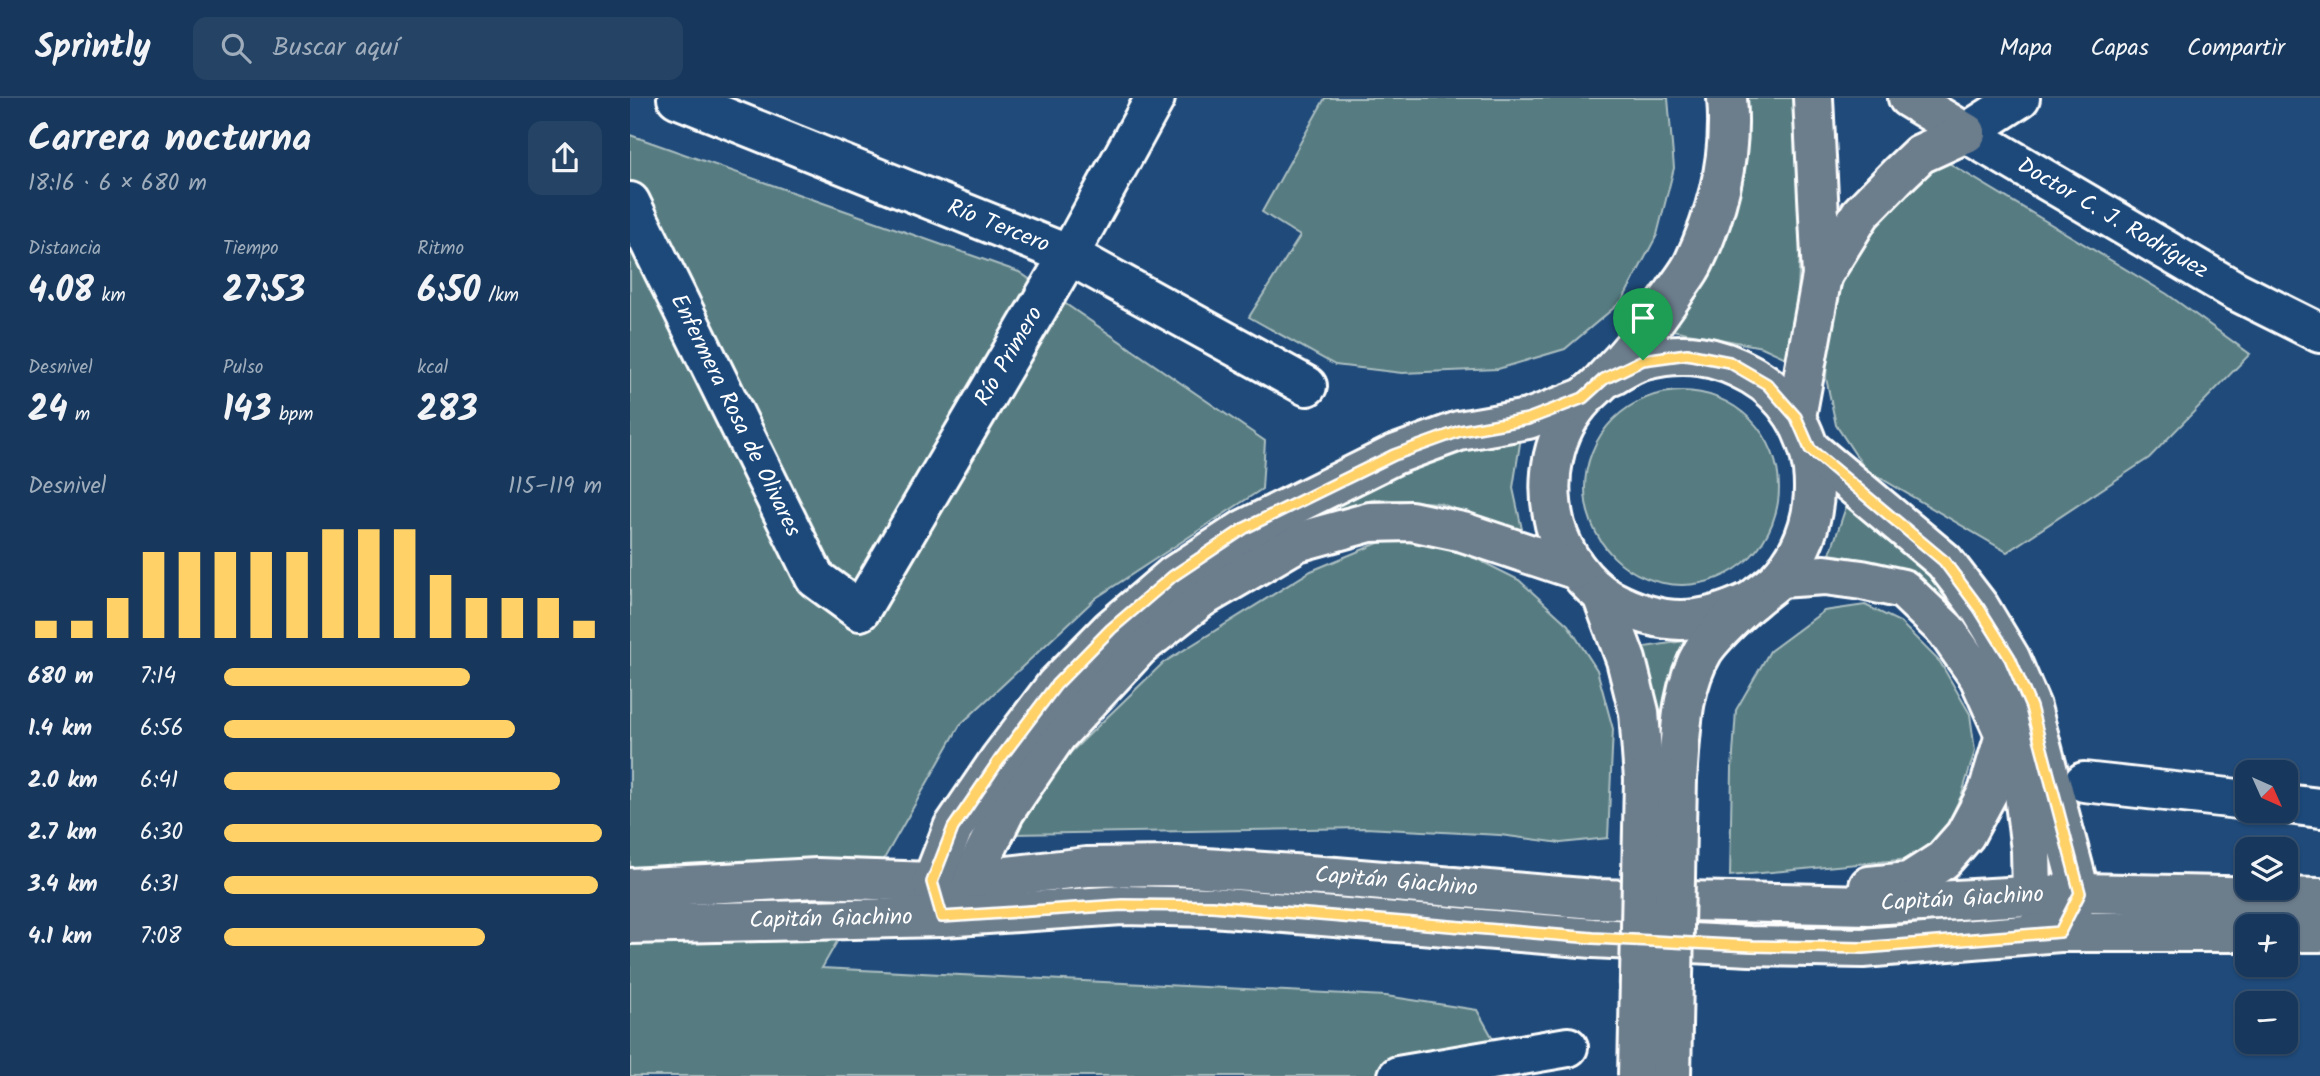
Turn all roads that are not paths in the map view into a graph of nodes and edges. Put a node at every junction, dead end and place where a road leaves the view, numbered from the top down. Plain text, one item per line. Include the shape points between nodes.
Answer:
1 (677, 98) edge
2 (1155, 98) edge
3 (1727, 98) edge
4 (1813, 98) edge
5 (1908, 98) edge
6 (2020, 98) edge
7 (1966, 133) junction
8 (630, 202) edge
9 (1069, 255) junction
10 (1822, 276) junction
11 (2320, 333) edge
12 (1307, 386) dead end
13 (1594, 389) junction
14 (1803, 433) junction
15 (1589, 582) junction
16 (1765, 589) junction
17 (860, 611) joint
18 (2005, 735) junction
19 (1660, 779) junction
20 (2084, 782) dead end
21 (2235, 799) edge
22 (2298, 805) edge
23 (2320, 808) edge
24 (971, 880) junction
25 (630, 888) edge
26 (2080, 893) junction
27 (2032, 897) junction
28 (2320, 898) edge
29 (937, 900) junction
30 (1751, 903) junction
31 (630, 925) edge
32 (2060, 932) junction
33 (2235, 932) edge
34 (2298, 932) edge
35 (2320, 932) edge
36 (1568, 1046) dead end
37 (1398, 1076) edge
38 (1638, 1076) edge
39 (1671, 1076) edge

1 - 9 street, Río Tercero
2 - 9 street, Río Primero
3 - 13 main road via 1730,124 1720,191 1693,263 1652,326
4 - 10 main road
5 - 7 main road, Doctor C. J. Rodríguez
6 - 7 street
7 - 10 main road via 1920,154 1898,175 1861,213
7 - 11 street, Doctor C. J. Rodríguez via 2234,290
8 - 17 street, Enfermera Rosa de Olivares via 815,578
9 - 12 street, Río Tercero
9 - 17 street, Río Primero
10 - 14 main road
13 - 14 main road via 1643,360 1687,354 1729,362 1767,384
13 - 15 main road via 1562,429 1551,465 1549,502 1559,538
13 - 29 main road via 1528,419 1460,431 1394,455 1245,528 1173,576 1056,685 1000,759 953,828
14 - 16 main road via 1815,483 1811,517 1799,550
14 - 26 main road via 1944,561 2010,658 2031,707
15 - 16 main road via 1634,612 1663,619 1694,620 1724,614
15 - 19 main road via 1626,660
15 - 24 main road via 1463,532 1411,522 1370,522 1297,542 1201,598 1139,647 1057,735 1005,811
16 - 18 main road via 1825,575 1903,589 1953,639 1979,677
16 - 19 main road via 1704,649 1685,691
18 - 27 main road via 2023,786
18 - 30 main road via 1987,792 1965,835 1943,860 1909,882
19 - 38 main road, bridge
19 - 39 main road, bridge
20 - 21 street
22 - 23 street
24 - 29 main road, Capitán Giachino
24 - 30 main road, Capitán Giachino via 1087,867 1176,866 1594,899
25 - 29 main road, Capitán Giachino via 817,878
26 - 27 main road, Capitán Giachino
26 - 28 main road, Capitán Giachino
26 - 32 main road
27 - 30 main road, Capitán Giachino via 1868,905
27 - 32 main road
29 - 31 main road, Capitán Giachino
29 - 32 main road, Capitán Giachino via 1212,906 1593,938 1751,946 1863,948
32 - 33 main road, Capitán Giachino
34 - 35 main road
36 - 37 street

